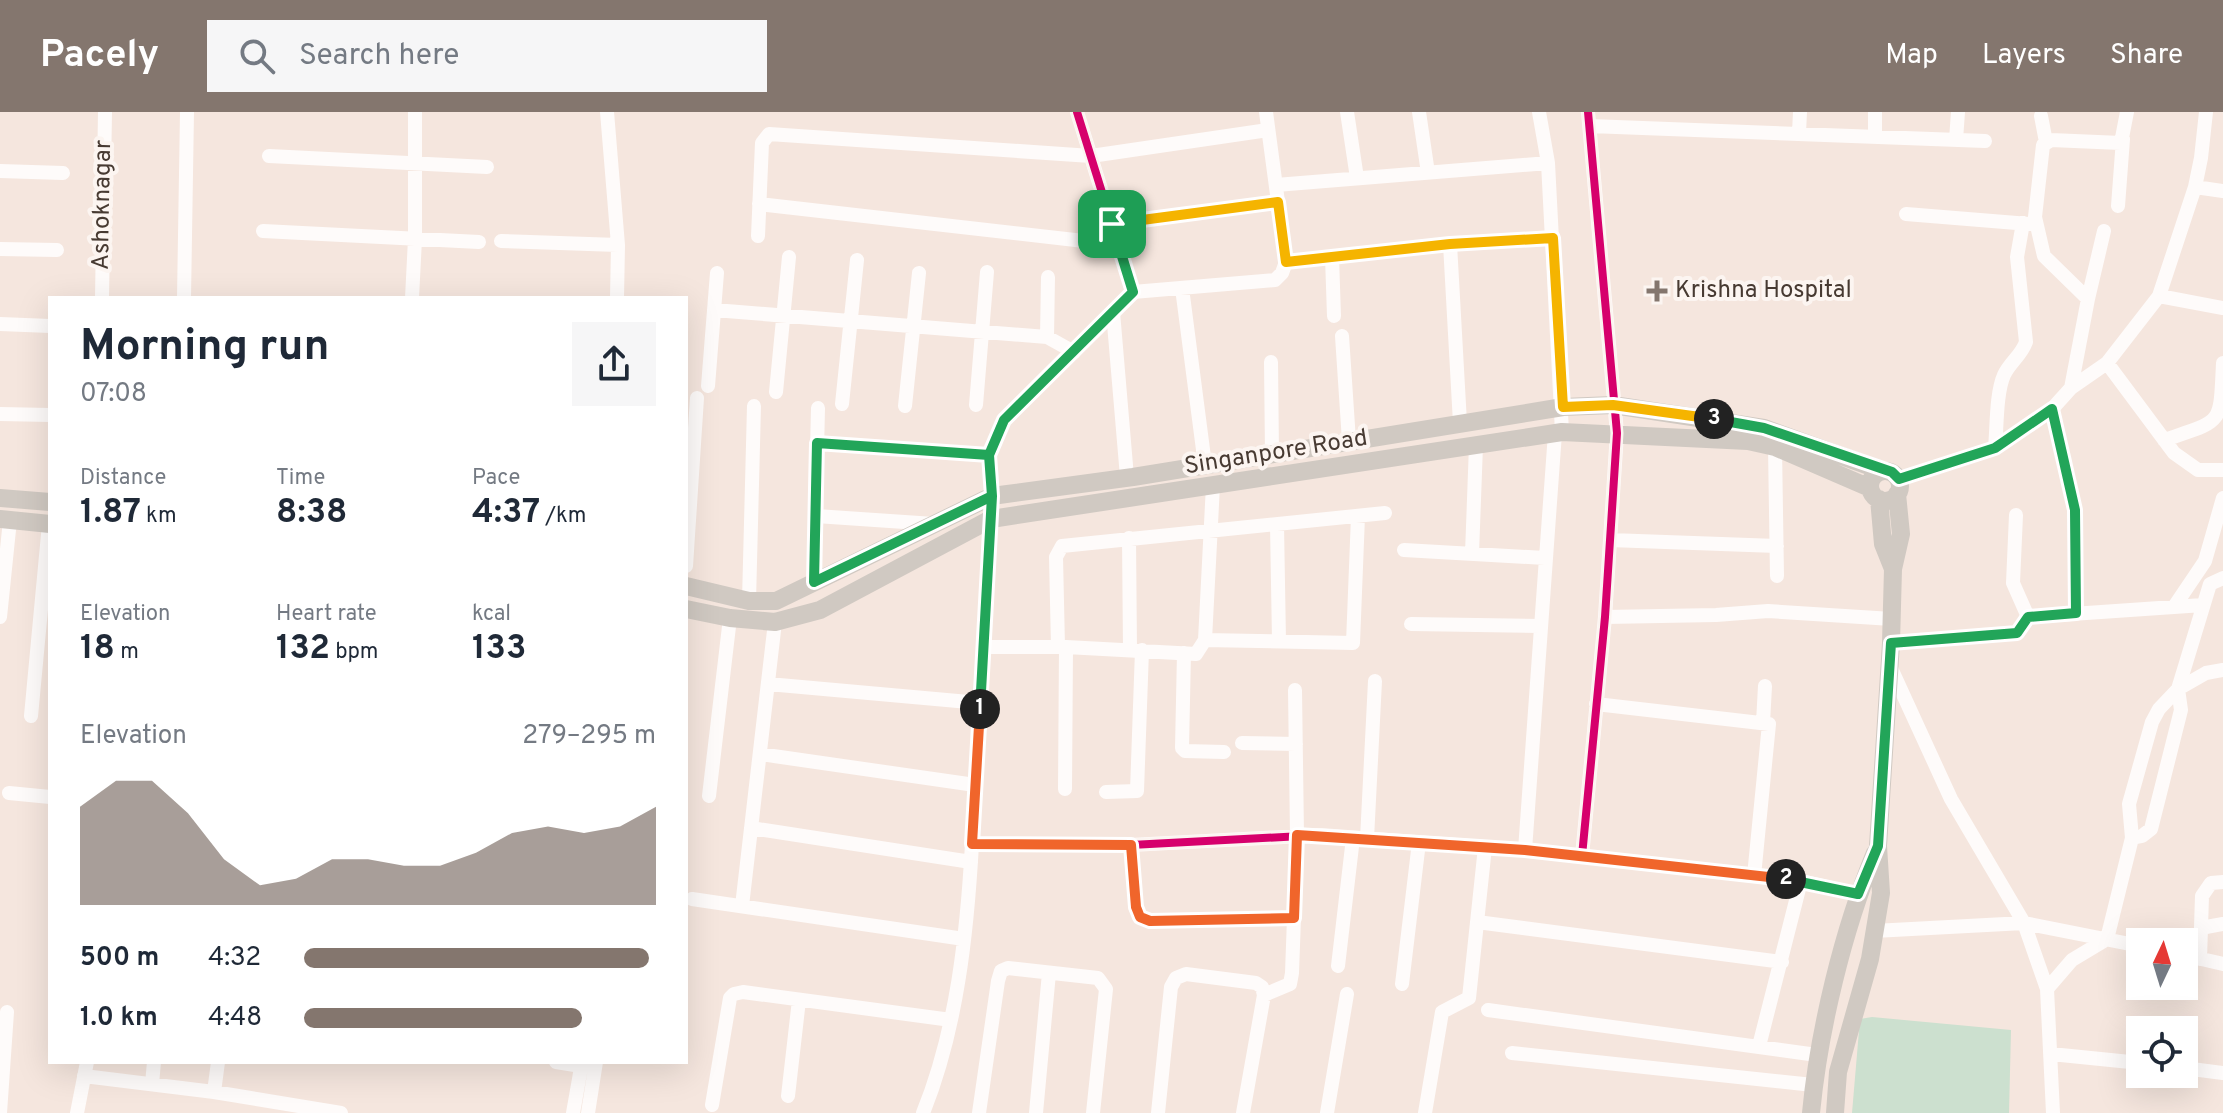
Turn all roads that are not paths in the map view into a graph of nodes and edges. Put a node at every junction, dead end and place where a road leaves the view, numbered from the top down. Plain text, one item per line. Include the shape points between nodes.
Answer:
1 (105, 112) edge
2 (187, 112) edge
3 (415, 112) edge
4 (607, 112) edge
5 (1077, 112) edge
6 (1266, 112) edge
7 (1347, 112) edge
8 (1419, 112) edge
9 (1539, 112) edge
10 (1727, 112) edge
11 (1800, 112) edge
12 (1875, 112) edge
13 (1958, 112) edge
14 (2127, 112) edge
15 (2206, 112) edge
16 (2041, 116) dead end
17 (1589, 119) edge
18 (1268, 130) junction
19 (1726, 130) junction
20 (1799, 133) junction
21 (1875, 136) junction
22 (2123, 139) junction
23 (1956, 140) junction
24 (1985, 141) dead end
25 (2046, 142) junction
26 (269, 156) dead end
27 (1091, 156) junction
28 (414, 163) junction
29 (1548, 163) junction
30 (487, 167) dead end
31 (0, 171) edge
32 (63, 173) dead end
33 (1428, 173) junction
34 (1357, 178) junction
35 (1276, 185) junction
36 (2195, 187) junction
37 (2223, 191) edge
38 (1278, 202) junction
39 (759, 204) junction
40 (2118, 206) dead end
41 (1906, 214) dead end
42 (1112, 224) junction
43 (2029, 224) junction
44 (263, 231) dead end
45 (2104, 231) dead end
46 (758, 236) dead end
47 (1553, 238) junction
48 (415, 239) junction
49 (501, 241) dead end
50 (479, 242) dead end
51 (1450, 244) junction
52 (618, 245) junction
53 (1119, 245) junction
54 (0, 249) edge
55 (57, 250) dead end
56 (789, 257) dead end
57 (1332, 257) junction
58 (857, 260) dead end
59 (1286, 262) junction
60 (987, 272) dead end
61 (717, 273) dead end
62 (919, 273) dead end
63 (1048, 277) dead end
64 (1182, 288) junction
65 (1133, 292) junction
66 (102, 296) edge
67 (184, 296) edge
68 (412, 296) edge
69 (617, 296) edge
70 (2159, 296) junction
71 (2088, 299) junction
72 (2223, 308) edge
73 (714, 310) junction
74 (1113, 312) junction
75 (783, 316) junction
76 (1334, 316) dead end
77 (850, 321) junction
78 (0, 324) edge
79 (48, 326) edge
80 (913, 326) junction
81 (982, 332) junction
82 (1342, 336) dead end
83 (1047, 337) junction
84 (1074, 352) junction
85 (1271, 362) dead end
86 (2107, 363) junction
87 (2223, 363) edge
88 (708, 386) dead end
89 (2071, 388) junction
90 (776, 392) dead end
91 (697, 398) dead end
92 (2222, 401) edge
93 (842, 404) dead end
94 (976, 405) dead end
95 (1613, 405) junction
96 (754, 406) dead end
97 (905, 406) dead end
98 (1563, 407) junction
99 (818, 408) dead end
100 (2052, 409) junction
101 (0, 414) edge
102 (48, 415) edge
103 (1460, 423) junction
104 (1558, 432) junction
105 (1617, 433) junction
106 (2164, 440) junction
107 (1349, 441) junction
108 (817, 443) junction
109 (1476, 445) junction
110 (1775, 447) junction
111 (1995, 448) junction
112 (1272, 454) junction
113 (989, 455) junction
114 (1205, 465) junction
115 (2223, 470) edge
116 (1127, 477) junction
117 (1893, 481) junction
118 (1213, 485) junction
119 (1874, 494) junction
120 (992, 496) junction
121 (0, 498) edge
122 (2223, 498) edge
123 (48, 502) edge
124 (1385, 513) dead end
125 (2016, 515) dead end
126 (816, 516) junction
127 (1358, 516) junction
128 (991, 519) junction
129 (5, 520) edge
130 (48, 524) edge
131 (934, 524) junction
132 (1277, 525) junction
133 (1211, 531) junction
134 (688, 535) edge
135 (1129, 538) junction
136 (1610, 540) junction
137 (48, 544) edge
138 (1777, 546) junction
139 (1404, 550) dead end
140 (1472, 554) junction
141 (1545, 558) junction
142 (1893, 569) junction
143 (1777, 576) dead end
144 (2223, 578) edge
145 (814, 582) junction
146 (688, 586) edge
147 (749, 601) junction
148 (2203, 605) junction
149 (2174, 607) junction
150 (688, 609) edge
151 (2076, 613) junction
152 (0, 617) edge
153 (1605, 617) junction
154 (2028, 617) junction
155 (730, 618) junction
156 (1892, 619) junction
157 (775, 622) junction
158 (1411, 624) dead end
159 (1540, 626) junction
160 (1205, 640) junction
161 (1279, 641) junction
162 (1891, 643) junction
163 (984, 647) junction
164 (1062, 647) junction
165 (1136, 650) junction
166 (1184, 653) junction
167 (1890, 665) junction
168 (2223, 670) edge
169 (1375, 681) dead end
170 (768, 684) junction
171 (1765, 686) dead end
172 (2178, 689) junction
173 (1295, 690) dead end
174 (980, 703) junction
175 (1596, 704) junction
176 (31, 716) dead end
177 (1763, 723) junction
178 (1242, 743) dead end
179 (1296, 744) junction
180 (1224, 752) dead end
181 (760, 754) junction
182 (975, 785) junction
183 (1065, 789) dead end
184 (1106, 792) dead end
185 (9, 793) dead end
186 (709, 796) dead end
187 (48, 797) edge
188 (751, 828) junction
189 (1297, 835) junction
190 (1360, 838) junction
191 (2132, 838) junction
192 (1419, 842) junction
193 (972, 844) junction
194 (1131, 845) junction
195 (1878, 846) junction
196 (1485, 847) junction
197 (1525, 850) junction
198 (1582, 856) junction
199 (971, 862) junction
200 (1754, 876) junction
201 (1801, 881) junction
202 (2223, 882) edge
203 (1858, 894) junction
204 (692, 899) dead end
205 (742, 906) junction
206 (1294, 918) junction
207 (1477, 922) junction
208 (2024, 923) junction
209 (2223, 924) edge
210 (2201, 928) junction
211 (1874, 931) junction
212 (964, 939) junction
213 (2107, 939) junction
214 (2126, 943) edge
215 (2200, 959) joint
216 (1782, 962) junction
217 (2223, 964) edge
218 (1338, 966) dead end
219 (1049, 973) junction
220 (1402, 984) dead end
221 (2047, 989) junction
222 (1347, 994) dead end
223 (1264, 995) junction
224 (799, 1000) junction
225 (1488, 1010) dead end
226 (7, 1012) dead end
227 (951, 1020) junction
228 (1759, 1046) junction
229 (1512, 1053) dead end
230 (2051, 1054) junction
231 (1817, 1055) junction
232 (2126, 1062) edge
233 (154, 1064) edge
234 (218, 1064) edge
235 (586, 1064) edge
236 (586, 1064) edge
237 (86, 1069) edge
238 (2198, 1070) edge
239 (2223, 1073) edge
240 (152, 1084) junction
241 (1813, 1085) junction
242 (214, 1092) junction
243 (788, 1096) dead end
244 (712, 1105) dead end
245 (0, 1113) edge
246 (77, 1113) edge
247 (341, 1113) edge
248 (573, 1113) edge
249 (588, 1113) edge
250 (923, 1113) edge
251 (979, 1113) edge
252 (1036, 1113) edge
253 (1093, 1113) edge
254 (1158, 1113) edge
255 (1243, 1113) edge
256 (1327, 1113) edge
257 (1425, 1113) edge
258 (1811, 1113) edge
259 (1835, 1113) edge
260 (2053, 1113) edge

1 - 66 street, Ashoknagar
2 - 67 street
3 - 28 street
4 - 52 street
5 - 27 street
6 - 18 street
7 - 34 street
8 - 33 street
9 - 29 street
10 - 19 street
11 - 20 street
12 - 21 street
13 - 23 street
14 - 22 street
15 - 36 street
16 - 25 street
17 - 19 street
17 - 95 street
18 - 27 street
18 - 35 street
19 - 20 street
20 - 21 street
21 - 23 street
22 - 25 street
22 - 40 street
23 - 24 street
25 - 43 street
26 - 28 street
27 - 39 street via 769,134 762,143
27 - 42 street
28 - 30 street
28 - 48 street
29 - 33 street
29 - 47 street
31 - 32 street
33 - 34 street
34 - 35 street
35 - 38 street
36 - 37 street
36 - 70 street
38 - 42 street
38 - 59 street
39 - 46 street
39 - 53 street
41 - 43 street
42 - 53 street
43 - 71 street via 2046,261
43 - 111 street via 2017,257 2026,342 2003,378
44 - 48 street
45 - 71 street
47 - 51 street
47 - 98 street
48 - 50 street
48 - 68 street
49 - 52 street
51 - 57 street
51 - 103 street
52 - 69 street
53 - 65 street
54 - 55 street
56 - 75 street
57 - 59 street
57 - 76 street
58 - 77 street
59 - 64 street via 1275,280
60 - 81 street
61 - 73 street
62 - 80 street
63 - 83 street
64 - 65 street
64 - 114 street
65 - 74 street
70 - 72 street
70 - 86 street
71 - 89 street
73 - 75 street
73 - 88 street
74 - 84 street
74 - 116 street
75 - 77 street
75 - 90 street
77 - 80 street
77 - 93 street
78 - 79 street
80 - 81 street
80 - 97 street
81 - 83 street
81 - 94 street
82 - 107 street
83 - 84 street
84 - 113 street via 1004,420
85 - 112 street
86 - 89 street
86 - 106 street
87 - 92 street
89 - 100 street
91 - 134 street
92 - 106 street via 2210,425
95 - 98 main road, Singanpore Road
95 - 105 street
95 - 117 main road, Singanpore Road via 1764,428
96 - 147 street
98 - 103 main road, Singanpore Road
98 - 104 street
99 - 108 street
100 - 111 street
100 - 151 street via 2075,510
101 - 102 street
103 - 107 main road, Singanpore Road
104 - 105 main road, Singanpore Road
104 - 109 main road, Singanpore Road
104 - 141 street
105 - 110 main road, Singanpore Road
105 - 136 street
106 - 115 street via 2198,470
107 - 112 main road, Singanpore Road
108 - 113 street
108 - 126 street
109 - 118 main road, Singanpore Road
109 - 140 street
110 - 119 main road, Singanpore Road
110 - 138 street
111 - 117 street
112 - 114 main road, Singanpore Road
113 - 120 street
114 - 116 main road, Singanpore Road
116 - 120 main road, Singanpore Road
117 - 119 main road via 1889,500
117 - 119 main road via 1871,478
117 - 142 main road via 1901,534
118 - 128 main road, Singanpore Road
118 - 133 street
119 - 142 main road
120 - 128 street
120 - 131 main road, Singanpore Road
121 - 123 main road
122 - 149 street via 2205,561
124 - 127 street
125 - 154 street via 2013,583
126 - 131 street
126 - 145 street
127 - 132 street
127 - 161 street via 1353,643
128 - 157 main road, Singanpore Road via 820,610
128 - 163 street
129 - 130 main road
129 - 152 street
131 - 145 main road, Singanpore Road
132 - 133 street
132 - 161 street
133 - 135 street
133 - 160 street
135 - 164 street via 1068,543 1058,550
135 - 165 street
136 - 138 street
136 - 153 street
137 - 176 street
138 - 143 street
139 - 140 street
140 - 141 street
141 - 159 street
142 - 156 main road
144 - 148 street via 2210,584
145 - 147 main road, Singanpore Road via 776,601
146 - 147 main road, Singanpore Road
148 - 149 street
148 - 172 street
149 - 151 street
150 - 155 main road, Singanpore Road
151 - 154 street
153 - 156 street via 1768,611
153 - 175 street
154 - 162 street via 2017,633
155 - 157 main road, Singanpore Road
155 - 186 street
156 - 162 main road
157 - 170 street
158 - 159 street
159 - 197 street
160 - 161 street
160 - 166 street via 1199,653
162 - 167 main road
163 - 164 street
163 - 174 street
164 - 165 street
164 - 183 street
165 - 166 street
165 - 184 street via 1137,791
166 - 180 street via 1182,748
167 - 195 main road
167 - 208 street via 1951,799
168 - 172 street
169 - 190 street
170 - 174 street
170 - 181 street
171 - 177 street
172 - 191 street via 2152,722 2129,804
172 - 191 street via 2181,710 2151,829
173 - 179 street
174 - 182 street
175 - 177 street
175 - 198 street
177 - 200 street via 1770,726
178 - 179 street
179 - 189 street
181 - 182 street
181 - 188 street
182 - 193 street
185 - 187 street
188 - 199 street
188 - 205 street
189 - 190 street
189 - 194 street
189 - 206 street
190 - 192 street
190 - 218 street
191 - 213 street
192 - 196 street
192 - 220 street
193 - 194 street
193 - 199 street
194 - 206 street via 1140,917
195 - 203 main road
195 - 211 main road via 1881,893
196 - 197 street
196 - 207 street
197 - 198 street
198 - 200 street
199 - 212 street
200 - 201 street
201 - 203 street
201 - 216 street
202 - 210 street via 2204,890
203 - 231 main road
204 - 205 street
205 - 212 street
206 - 223 street via 1290,984
207 - 216 street
207 - 257 street via 1469,998 1442,1012
208 - 211 street
208 - 213 street
208 - 221 street
209 - 210 street
210 - 215 street
211 - 259 main road via 1844,1044
212 - 227 street
213 - 214 street
213 - 221 street via 2072,960
215 - 217 street
216 - 228 street
219 - 251 street via 1001,971
219 - 252 street
219 - 253 street via 1098,978 1106,989
221 - 230 street
222 - 256 street
223 - 254 street via 1256,983 1186,974 1176,978
223 - 255 street
224 - 227 street
224 - 243 street
224 - 244 street via 743,992 730,998
225 - 228 street
226 - 245 street
227 - 250 street
228 - 231 street
229 - 241 street
230 - 232 street
230 - 260 street
231 - 241 main road
233 - 240 street
234 - 242 street
235 - 248 street
236 - 249 street
237 - 240 street
237 - 246 street
238 - 239 street
240 - 242 street
241 - 258 main road
242 - 247 street

